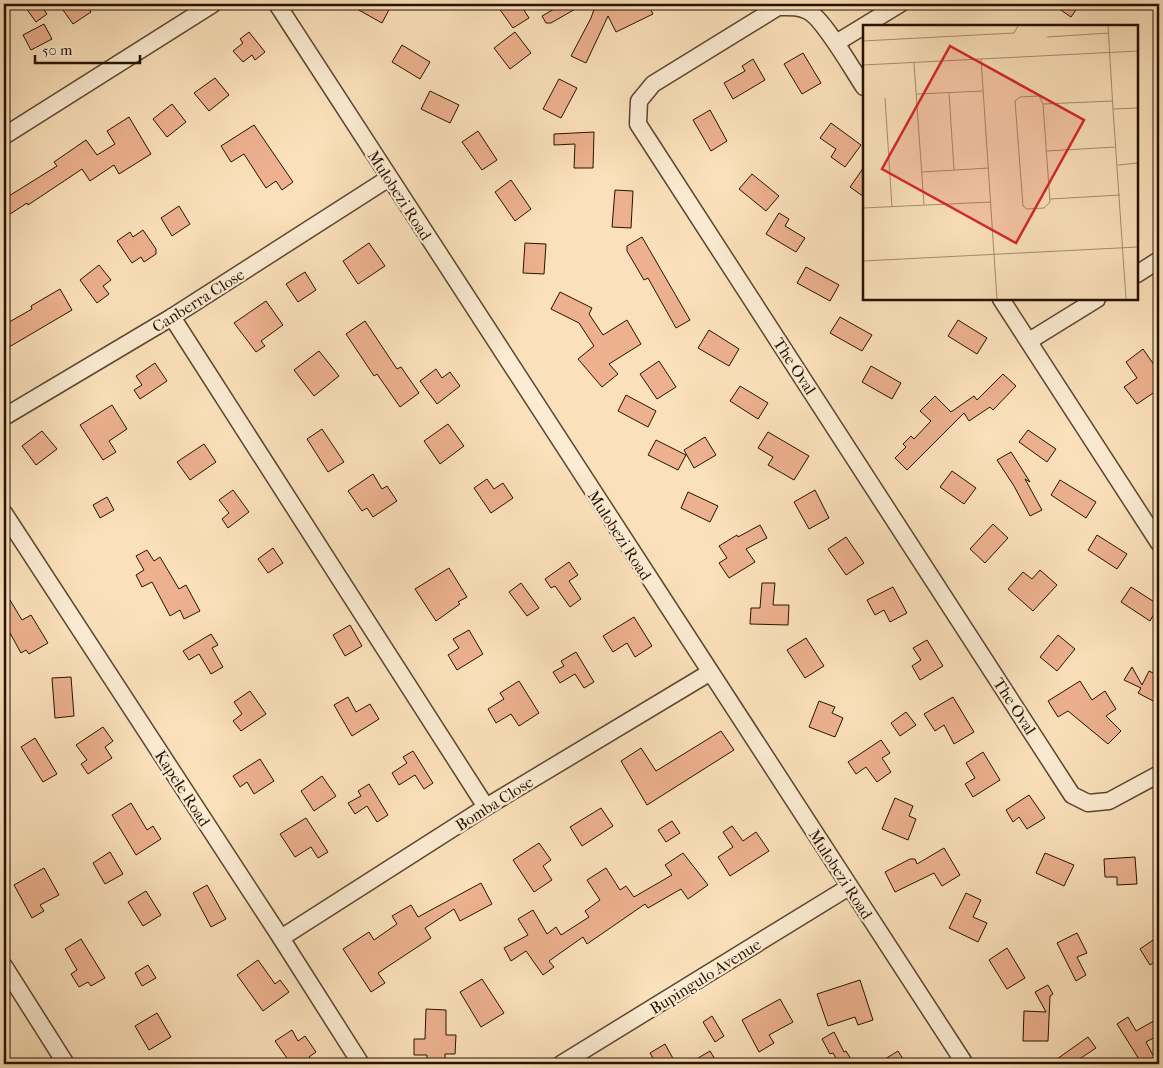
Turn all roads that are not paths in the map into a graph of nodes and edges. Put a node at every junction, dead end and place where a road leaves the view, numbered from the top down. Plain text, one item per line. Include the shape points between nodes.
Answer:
1 (213, 4) edge
2 (277, 4) edge
3 (900, 4) edge
4 (866, 25) edge
5 (863, 27) edge
6 (836, 43) junction
7 (863, 85) edge
8 (4, 136) edge
9 (390, 178) junction
10 (1159, 260) edge
11 (1138, 273) edge
12 (1002, 300) edge
13 (1095, 300) edge
14 (172, 317) junction
15 (1028, 341) junction
16 (4, 417) edge
17 (4, 513) edge
18 (1159, 543) edge
19 (709, 672) junction
20 (1159, 774) edge
21 (486, 807) junction
22 (849, 887) junction
23 (281, 938) junction
24 (4, 966) edge
25 (66, 1064) edge
26 (360, 1064) edge
27 (561, 1064) edge
28 (965, 1064) edge

1 - 8 street
2 - 9 street, Mulobezi Road
3 - 4 street
5 - 6 street
6 - 7 street, The Oval
6 - 20 street, The Oval via 811,12 798,7 778,7 653,84 639,101 638,124 1072,795 1088,803 1109,801
9 - 14 street, Canberra Close
9 - 19 street, Mulobezi Road
10 - 11 street
12 - 15 street
13 - 15 street
14 - 16 street, Canberra Close
14 - 21 street
15 - 18 street
17 - 23 street, Kapele Road
19 - 21 street, Bomba Close
19 - 22 street, Mulobezi Road
21 - 23 street, Bomba Close
22 - 27 street, Bupingulo Avenue
22 - 28 street, Mulobezi Road
23 - 26 street, Kapele Road
24 - 25 street

